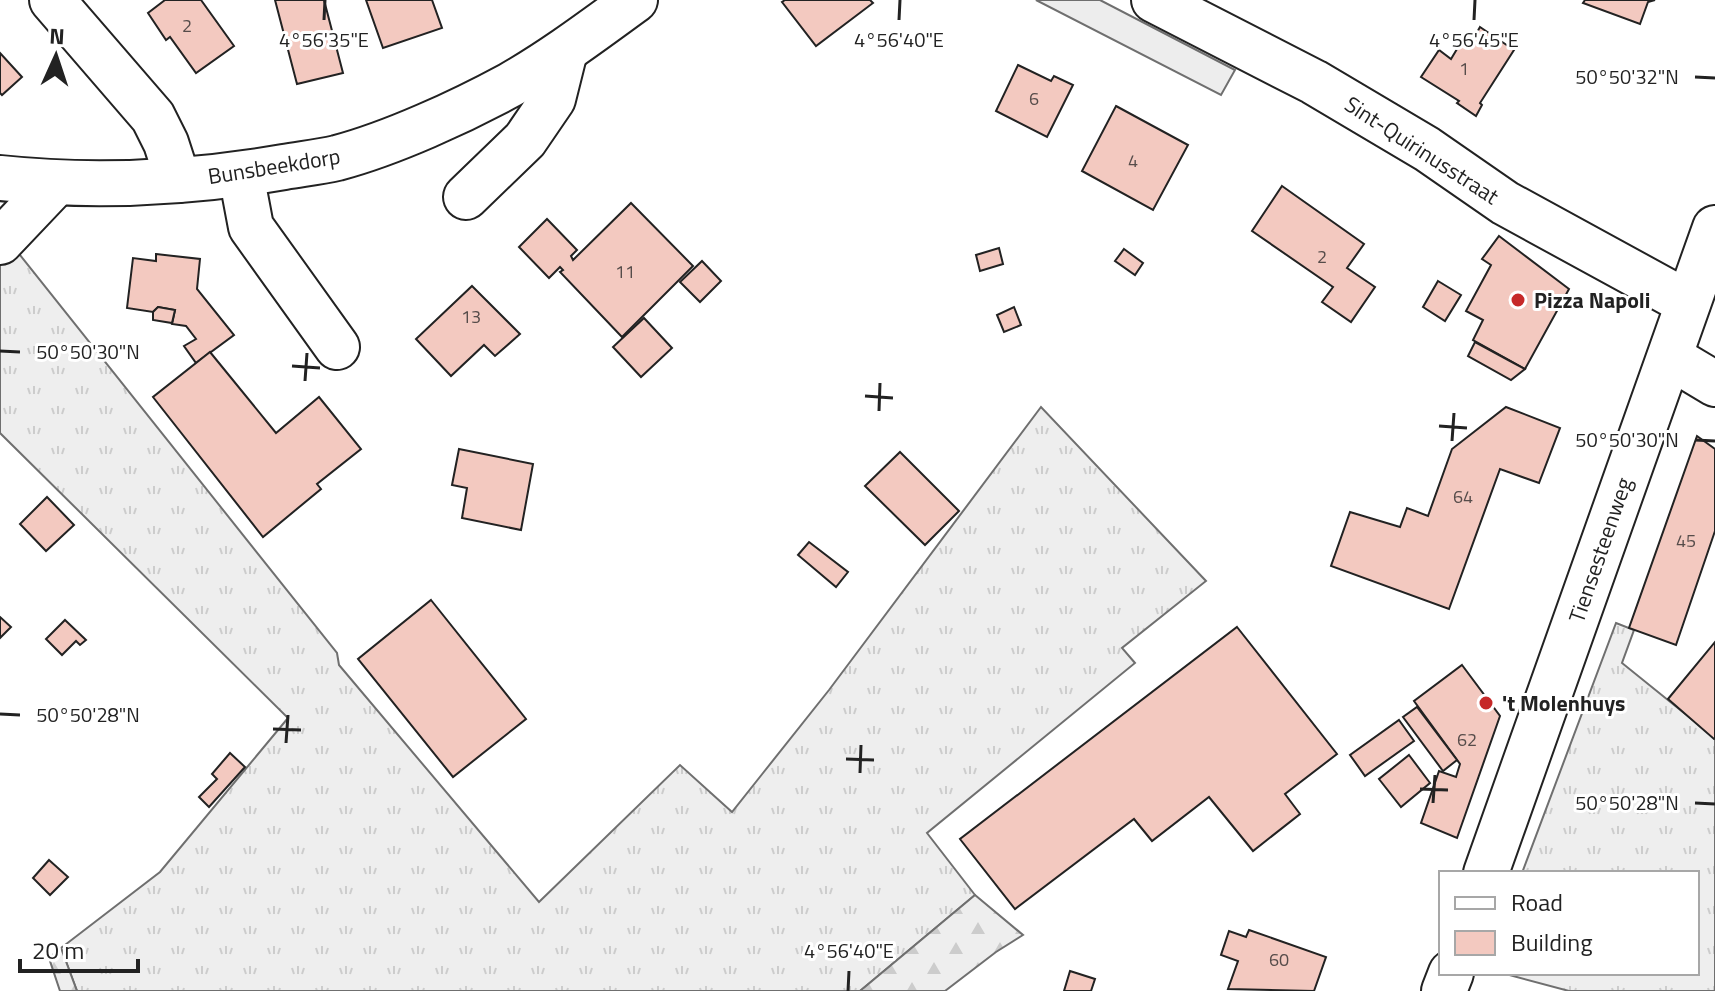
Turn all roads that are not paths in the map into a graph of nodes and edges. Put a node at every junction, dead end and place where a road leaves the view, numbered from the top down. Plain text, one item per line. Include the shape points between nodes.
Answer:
1 (52, 0) edge
2 (635, 0) edge
3 (1154, 0) edge
4 (565, 51) junction
5 (241, 174) junction
6 (0, 178) edge
7 (178, 180) junction
8 (55, 184) junction
9 (466, 197) dead end
10 (1715, 228) edge
11 (0, 242) edge
12 (1688, 303) junction
13 (337, 347) dead end
14 (1670, 357) junction
15 (1715, 384) edge
16 (1487, 871) edge

1 - 7 street via 153,117
2 - 4 street, Bunsbeekdorp
3 - 12 street, Sint-Quirinusstraat via 1314,82 1505,203
4 - 5 street, Bunsbeekdorp via 509,85 405,134 337,158
4 - 9 street via 553,99 525,140
5 - 7 street, Bunsbeekdorp
5 - 13 street via 251,227
6 - 8 street, Bunsbeekdorp
7 - 8 street, Bunsbeekdorp
8 - 11 street
10 - 12 street, Tiensesteenweg
12 - 14 street, Tiensesteenweg
14 - 15 street
14 - 16 street, Tiensesteenweg

